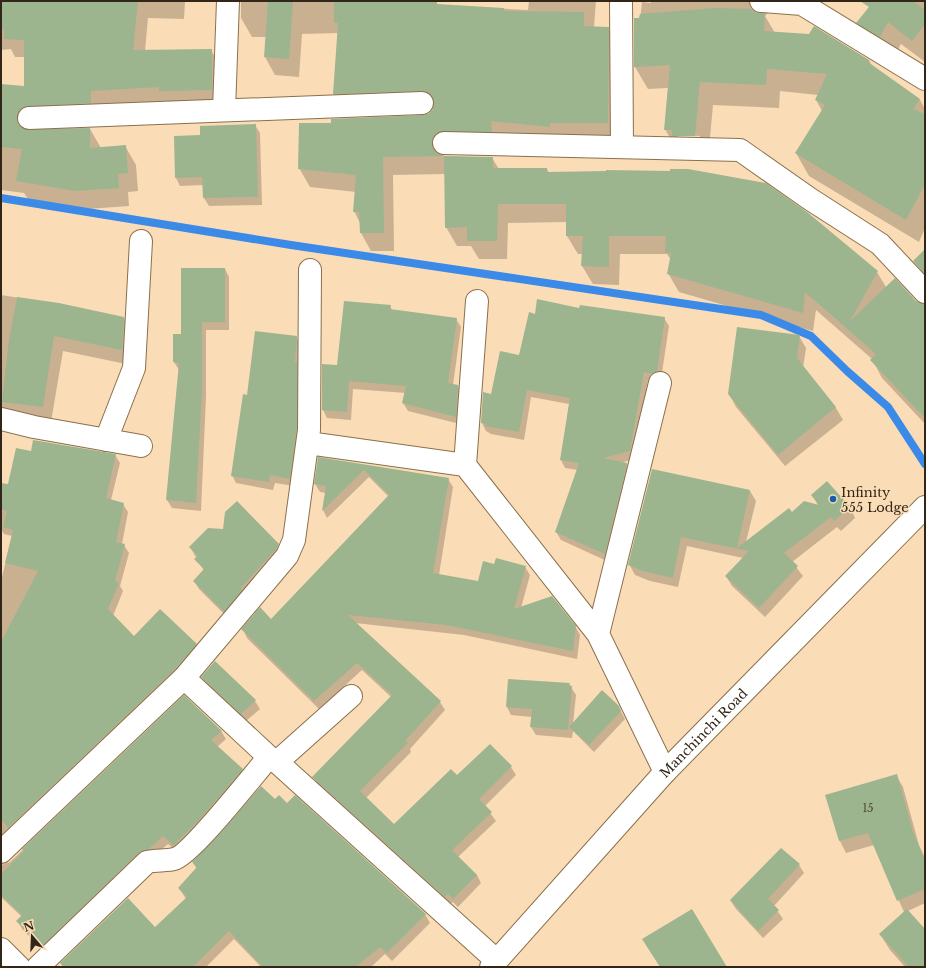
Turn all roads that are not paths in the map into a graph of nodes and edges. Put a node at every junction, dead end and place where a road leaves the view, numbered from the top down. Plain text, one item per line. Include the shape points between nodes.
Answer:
1 (228, 1) edge
2 (621, 1) edge
3 (760, 1) edge
4 (925, 79) edge
5 (422, 102) dead end
6 (224, 110) junction
7 (29, 118) dead end
8 (444, 143) dead end
9 (622, 147) junction
10 (141, 242) dead end
11 (310, 270) dead end
12 (925, 292) edge
13 (478, 301) dead end
14 (660, 383) dead end
15 (1, 419) edge
16 (106, 440) junction
17 (308, 443) junction
18 (141, 446) dead end
19 (465, 465) junction
20 (925, 507) edge
21 (598, 634) junction
22 (184, 678) junction
23 (351, 696) dead end
24 (273, 760) junction
25 (665, 772) junction
26 (1, 852) edge
27 (1, 949) edge
28 (494, 964) edge
29 (19, 967) edge
30 (38, 967) edge

1 - 6 main road
2 - 9 main road
3 - 4 main road via 802,4
5 - 6 main road
6 - 7 main road
8 - 9 main road
9 - 12 main road via 740,150 880,244
10 - 16 main road via 134,368
11 - 17 main road
13 - 19 main road
14 - 21 main road
15 - 16 main road
16 - 18 main road
17 - 19 main road
17 - 22 main road via 294,540 287,556
19 - 21 main road
20 - 25 main road, Manchinchi Road
21 - 25 main road
22 - 24 main road
22 - 26 main road
23 - 24 main road
24 - 28 main road
24 - 30 main road via 194,845 175,859 147,862
25 - 28 main road, Manchinchi Road
27 - 29 main road

